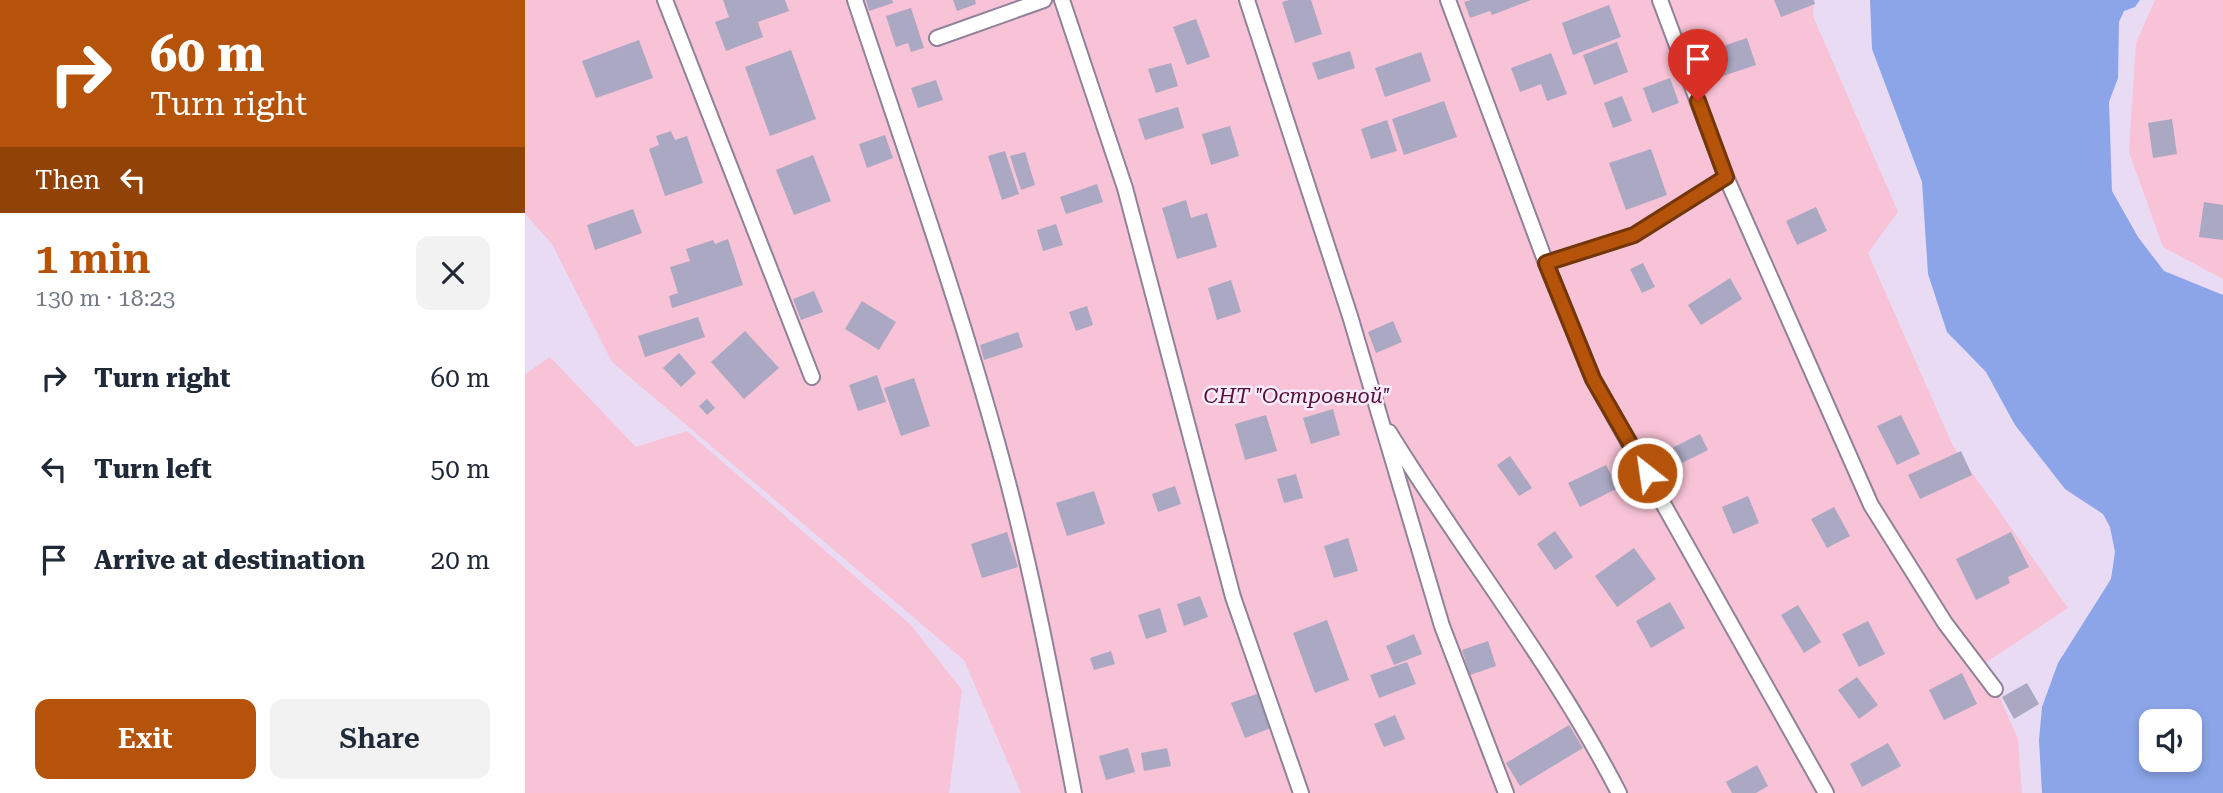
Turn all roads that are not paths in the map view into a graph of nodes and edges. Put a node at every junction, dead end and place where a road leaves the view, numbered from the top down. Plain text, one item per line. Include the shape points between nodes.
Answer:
1 (665, 0) edge
2 (855, 0) edge
3 (1044, 0) edge
4 (1062, 0) edge
5 (1247, 0) edge
6 (1448, 0) edge
7 (1660, 0) edge
8 (937, 38) dead end
9 (1726, 177) junction
10 (1546, 263) junction
11 (812, 377) dead end
12 (1380, 416) junction
13 (1995, 689) dead end
14 (1074, 793) edge
15 (1301, 793) edge
16 (1506, 793) edge
17 (1619, 793) edge
18 (1826, 793) edge

1 - 11 lane
2 - 14 lane via 1003,461 1049,659
3 - 8 lane
4 - 15 lane via 1125,188 1233,597
5 - 12 lane
6 - 10 lane
7 - 9 lane
9 - 10 lane via 1634,235
9 - 13 lane via 1871,505 1945,623
10 - 18 lane via 1593,379
12 - 16 lane via 1442,626
12 - 17 lane via 1441,516 1530,643

